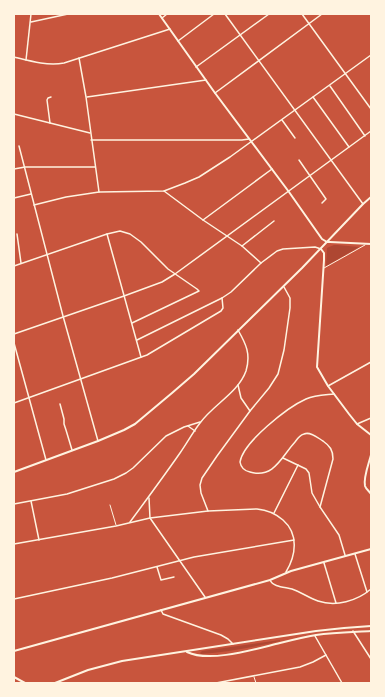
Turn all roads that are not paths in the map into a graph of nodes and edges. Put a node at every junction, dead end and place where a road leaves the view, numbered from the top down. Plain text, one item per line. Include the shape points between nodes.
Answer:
1 (31, 14) edge
2 (68, 14) edge
3 (158, 14) edge
4 (167, 14) edge
5 (214, 14) edge
6 (225, 14) edge
7 (269, 14) edge
8 (302, 14) edge
9 (322, 14) edge
10 (162, 18) junction
11 (30, 22) junction
12 (308, 24) junction
13 (170, 29) junction
14 (240, 35) junction
15 (178, 41) junction
16 (370, 56) edge
17 (14, 57) edge
18 (79, 58) junction
19 (371, 59) edge
20 (26, 60) junction
21 (258, 60) junction
22 (196, 67) junction
23 (346, 74) junction
24 (206, 80) junction
25 (330, 86) junction
26 (215, 93) junction
27 (51, 97) dead end
28 (86, 97) junction
29 (313, 97) junction
30 (371, 109) edge
31 (295, 110) junction
32 (14, 114) edge
33 (282, 120) junction
34 (50, 123) junction
35 (371, 131) edge
36 (91, 134) junction
37 (364, 136) junction
38 (295, 138) dead end
39 (249, 139) junction
40 (91, 140) junction
41 (251, 142) junction
42 (19, 146) dead end
43 (349, 147) junction
44 (299, 160) dead end
45 (332, 160) junction
46 (24, 167) junction
47 (95, 167) junction
48 (14, 169) edge
49 (272, 169) junction
50 (310, 176) junction
51 (164, 191) junction
52 (99, 192) junction
53 (289, 192) junction
54 (31, 194) junction
55 (371, 197) edge
56 (14, 198) edge
57 (322, 203) dead end
58 (363, 204) junction
59 (34, 205) junction
60 (203, 220) junction
61 (274, 221) dead end
62 (17, 234) dead end
63 (107, 234) junction
64 (227, 236) junction
65 (327, 242) junction
66 (366, 244) junction
67 (371, 244) edge
68 (242, 246) junction
69 (320, 249) junction
70 (48, 254) junction
71 (21, 263) junction
72 (261, 263) junction
73 (14, 266) edge
74 (324, 268) junction
75 (175, 274) junction
76 (284, 286) junction
77 (124, 296) junction
78 (222, 298) junction
79 (63, 316) junction
80 (132, 323) junction
81 (238, 330) junction
82 (14, 334) edge
83 (137, 340) junction
84 (14, 343) edge
85 (141, 357) junction
86 (371, 362) edge
87 (81, 378) junction
88 (238, 385) junction
89 (328, 386) junction
90 (334, 394) junction
91 (29, 397) junction
92 (14, 403) edge
93 (60, 404) dead end
94 (250, 411) junction
95 (371, 418) edge
96 (200, 422) junction
97 (357, 424) junction
98 (188, 426) junction
99 (195, 431) junction
100 (371, 435) edge
101 (98, 441) junction
102 (72, 450) junction
103 (371, 455) edge
104 (283, 458) junction
105 (46, 460) junction
106 (298, 465) junction
107 (14, 472) edge
108 (371, 494) edge
109 (149, 497) junction
110 (31, 501) junction
111 (14, 504) edge
112 (110, 505) dead end
113 (320, 507) junction
114 (208, 511) junction
115 (274, 513) junction
116 (150, 518) junction
117 (130, 522) junction
118 (116, 526) junction
119 (38, 540) junction
120 (294, 540) junction
121 (14, 544) edge
122 (371, 549) edge
123 (355, 554) junction
124 (346, 557) junction
125 (178, 560) junction
126 (324, 562) junction
127 (157, 566) junction
128 (285, 574) junction
129 (174, 576) dead end
130 (270, 580) junction
131 (371, 589) edge
132 (367, 592) junction
133 (205, 597) junction
134 (14, 599) edge
135 (336, 603) junction
136 (160, 610) junction
137 (371, 626) edge
138 (371, 630) edge
139 (353, 631) junction
140 (314, 635) junction
141 (233, 644) junction
142 (198, 649) junction
143 (14, 651) edge
144 (185, 652) junction
145 (326, 655) junction
146 (196, 656) junction
147 (371, 659) edge
148 (254, 676) junction
149 (14, 677) edge
150 (25, 683) edge
151 (56, 683) edge
152 (216, 683) edge
153 (256, 683) edge
154 (342, 683) edge

1 - 11 street
2 - 11 street
3 - 10 street
4 - 10 street
5 - 15 street
6 - 14 street
7 - 14 street
8 - 12 street
9 - 12 street
10 - 13 street
11 - 20 street
12 - 21 street
12 - 23 street
13 - 15 street
13 - 18 street
14 - 21 street
14 - 22 street
15 - 22 street
16 - 19 street
16 - 23 street
17 - 20 street
18 - 20 street via 56,65
18 - 28 street
21 - 26 street
21 - 31 street
22 - 24 street
23 - 25 street
23 - 30 street
24 - 26 street
24 - 28 street
25 - 29 street
25 - 37 street
26 - 39 street
27 - 34 street via 47,100
28 - 36 street
29 - 31 street
29 - 43 street
31 - 33 street
31 - 45 street
32 - 34 street
33 - 38 street
33 - 41 street
34 - 36 street
35 - 37 street
36 - 40 street
37 - 43 street
39 - 40 street
39 - 41 street
40 - 47 street
41 - 49 street
41 - 51 street via 205,173
42 - 46 street
43 - 45 street
44 - 50 street
45 - 50 street
45 - 58 street
46 - 47 street
46 - 48 street
46 - 54 street
47 - 52 street
49 - 53 street
49 - 60 street
50 - 53 street
50 - 57 street via 326,199
51 - 52 street
51 - 60 street
52 - 59 street
53 - 64 street
53 - 65 street via 318,234
54 - 56 street
54 - 59 street
55 - 58 street
58 - 65 street
59 - 70 street
60 - 64 street
61 - 68 street
62 - 71 street
63 - 70 street
63 - 75 street via 120,231 130,234
63 - 77 street
64 - 68 street
64 - 75 street
65 - 66 street
65 - 69 street
66 - 67 street
66 - 74 street
68 - 72 street
69 - 72 street via 283,249
69 - 74 street via 324,253
69 - 76 street
70 - 71 street
70 - 79 street
71 - 73 street
72 - 78 street
74 - 89 street via 317,364
75 - 77 street via 162,282
75 - 80 street via 199,292
76 - 81 street
76 - 94 street via 290,298 290,308 280,369
77 - 79 street
77 - 80 street
78 - 83 street
78 - 85 street via 221,311
79 - 82 street
79 - 87 street
80 - 83 street
81 - 88 street via 246,343 248,363
81 - 101 street via 172,394 135,424
83 - 85 street
84 - 91 street
85 - 87 street
86 - 89 street
87 - 91 street
87 - 101 street
88 - 94 street via 241,398
88 - 96 street
89 - 90 street
90 - 97 street
90 - 104 street via 309,398 288,410 252,441 242,455 240,465 244,470 259,474 270,471
91 - 92 street
91 - 105 street
93 - 102 street
94 - 114 street via 202,478 201,493
95 - 97 street
96 - 98 street
96 - 99 street
97 - 100 street
98 - 99 street
98 - 110 street via 166,436 133,468 114,479 67,494
99 - 109 street
101 - 102 street
102 - 105 street
103 - 108 street via 365,480 365,486
104 - 106 street
104 - 113 street via 304,434 322,440 331,448 333,459
105 - 107 street
106 - 113 street via 309,473 312,493
106 - 115 street
109 - 116 street
109 - 117 street
110 - 111 street
110 - 119 street
112 - 118 street
113 - 124 street via 339,535
114 - 115 street via 263,509
114 - 116 street
115 - 120 street via 288,526
116 - 117 street
116 - 125 street
117 - 118 street
118 - 119 street
119 - 121 street
120 - 125 street
120 - 128 street via 294,551
122 - 123 street
123 - 124 street
123 - 132 street
124 - 126 street
125 - 127 street
125 - 133 street
126 - 128 street
126 - 135 street
127 - 129 street via 161,580
127 - 134 street via 84,585
128 - 130 street
130 - 133 street
130 - 135 street via 272,584 295,590 318,601
131 - 132 street
132 - 135 street
133 - 136 street
136 - 141 street via 163,614 224,637
136 - 143 street
137 - 141 street
138 - 139 street
139 - 140 street
139 - 147 street
140 - 145 street
140 - 146 street via 242,652
141 - 142 street
142 - 144 street
142 - 146 street
144 - 146 street
144 - 151 street via 104,665
145 - 148 street via 307,665
145 - 154 street
148 - 152 street
148 - 153 street
149 - 150 street

